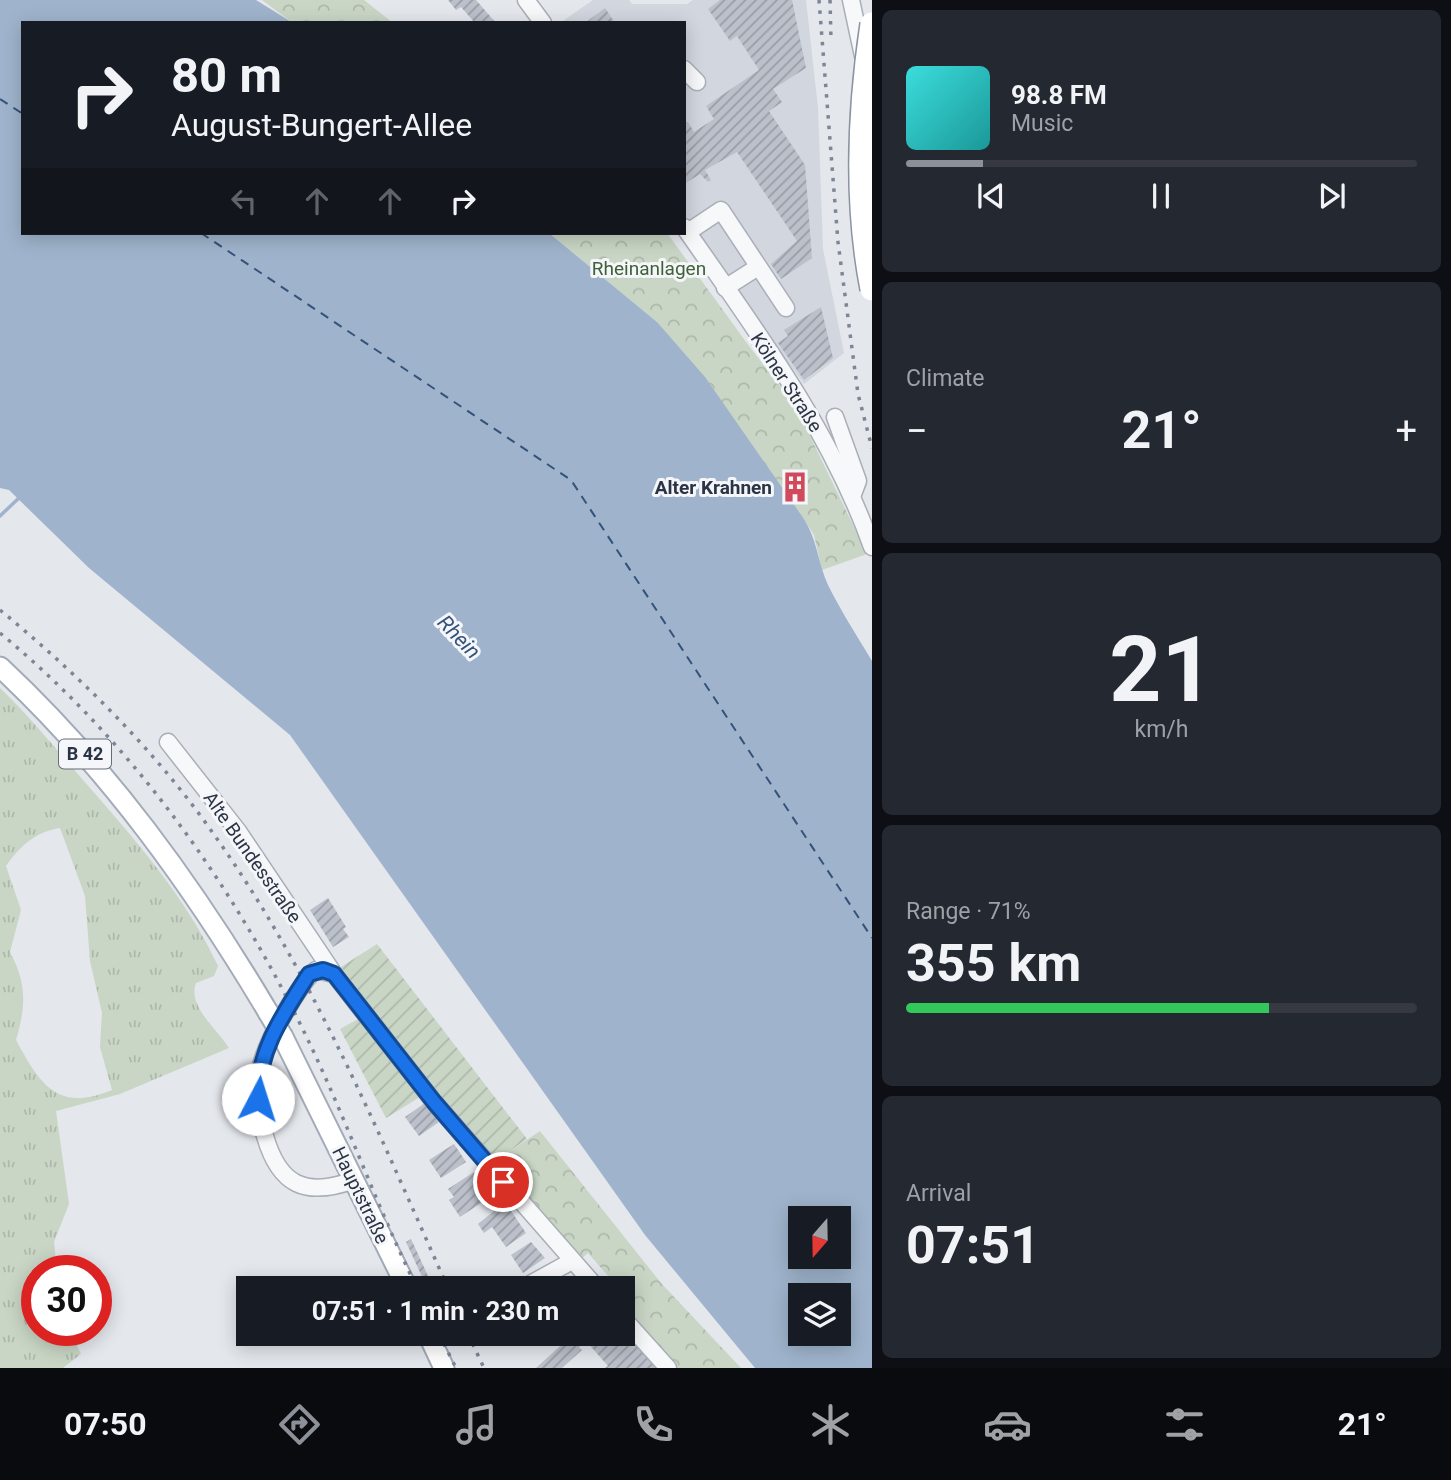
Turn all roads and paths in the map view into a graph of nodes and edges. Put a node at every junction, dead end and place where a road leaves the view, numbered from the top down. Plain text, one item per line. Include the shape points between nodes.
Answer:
1 (526, 0) edge
2 (851, 0) edge
3 (542, 21) edge
4 (872, 24) edge
5 (686, 71) edge
6 (697, 82) dead end
7 (872, 96) edge
8 (686, 230) edge
9 (758, 267) junction
10 (725, 288) junction
11 (872, 289) edge
12 (786, 308) dead end
13 (835, 417) dead end
14 (853, 494) junction
15 (872, 547) edge
16 (0, 667) edge
17 (168, 742) dead end
18 (334, 974) junction
19 (354, 1180) junction
20 (572, 1261) junction
21 (401, 1276) edge
22 (545, 1276) edge
23 (586, 1276) edge
24 (635, 1331) edge
25 (434, 1346) edge
26 (444, 1368) edge
27 (668, 1368) edge

1 - 3 street
2 - 7 street
4 - 11 highway, bridge via 861,194
5 - 6 street
8 - 9 street via 721,210
8 - 10 street, Kölner Straße
9 - 10 street
9 - 12 street
10 - 14 street, Kölner Straße via 802,398
13 - 14 street via 858,481
14 - 15 street, Kölner Straße
16 - 19 main road, Hauptstraße / B 42, bridge via 134,812 225,939 283,1037
17 - 18 street, Alte Bundesstraße via 237,831
18 - 19 street via 323,970 309,974 274,1032 258,1080 259,1118 271,1157 287,1180 312,1189
18 - 20 street, Alte Bundesstraße via 434,1102
19 - 21 main road, Hauptstraße / B 42
20 - 22 street
20 - 23 street, Alte Bundesstraße
24 - 27 street
25 - 26 main road

